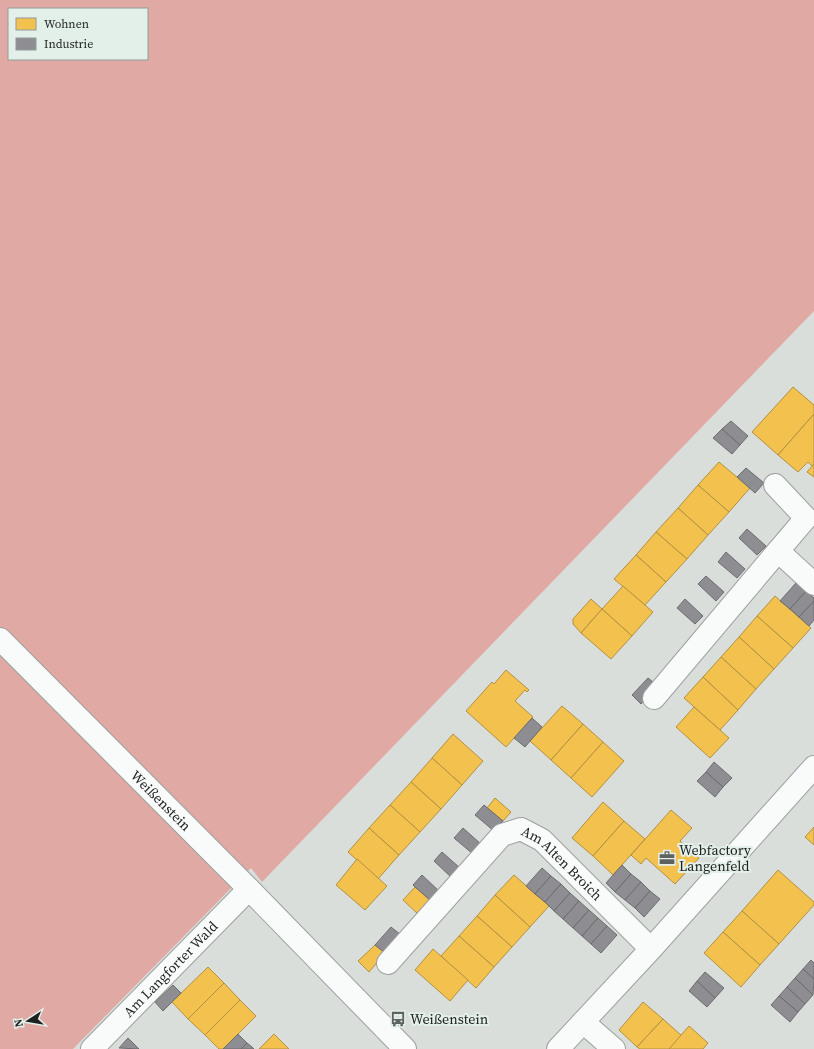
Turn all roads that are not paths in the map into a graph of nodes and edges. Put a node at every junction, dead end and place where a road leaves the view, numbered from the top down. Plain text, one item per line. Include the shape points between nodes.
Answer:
1 (775, 485) dead end
2 (778, 552) junction
3 (814, 584) edge
4 (0, 639) edge
5 (654, 698) dead end
6 (814, 767) edge
7 (249, 889) junction
8 (651, 949) junction
9 (388, 963) dead end
10 (583, 1022) junction
11 (92, 1049) edge
12 (404, 1049) edge
13 (558, 1049) edge
14 (614, 1049) edge

1 - 2 street via 806,518
2 - 3 street
2 - 5 street
4 - 7 street, Weißenstein
6 - 8 street
7 - 11 street, Am Langforter Wald
7 - 12 street, Weißenstein
8 - 9 street, Am Alten Broich via 542,840 522,830 502,835
8 - 10 street
10 - 13 street
10 - 14 street

